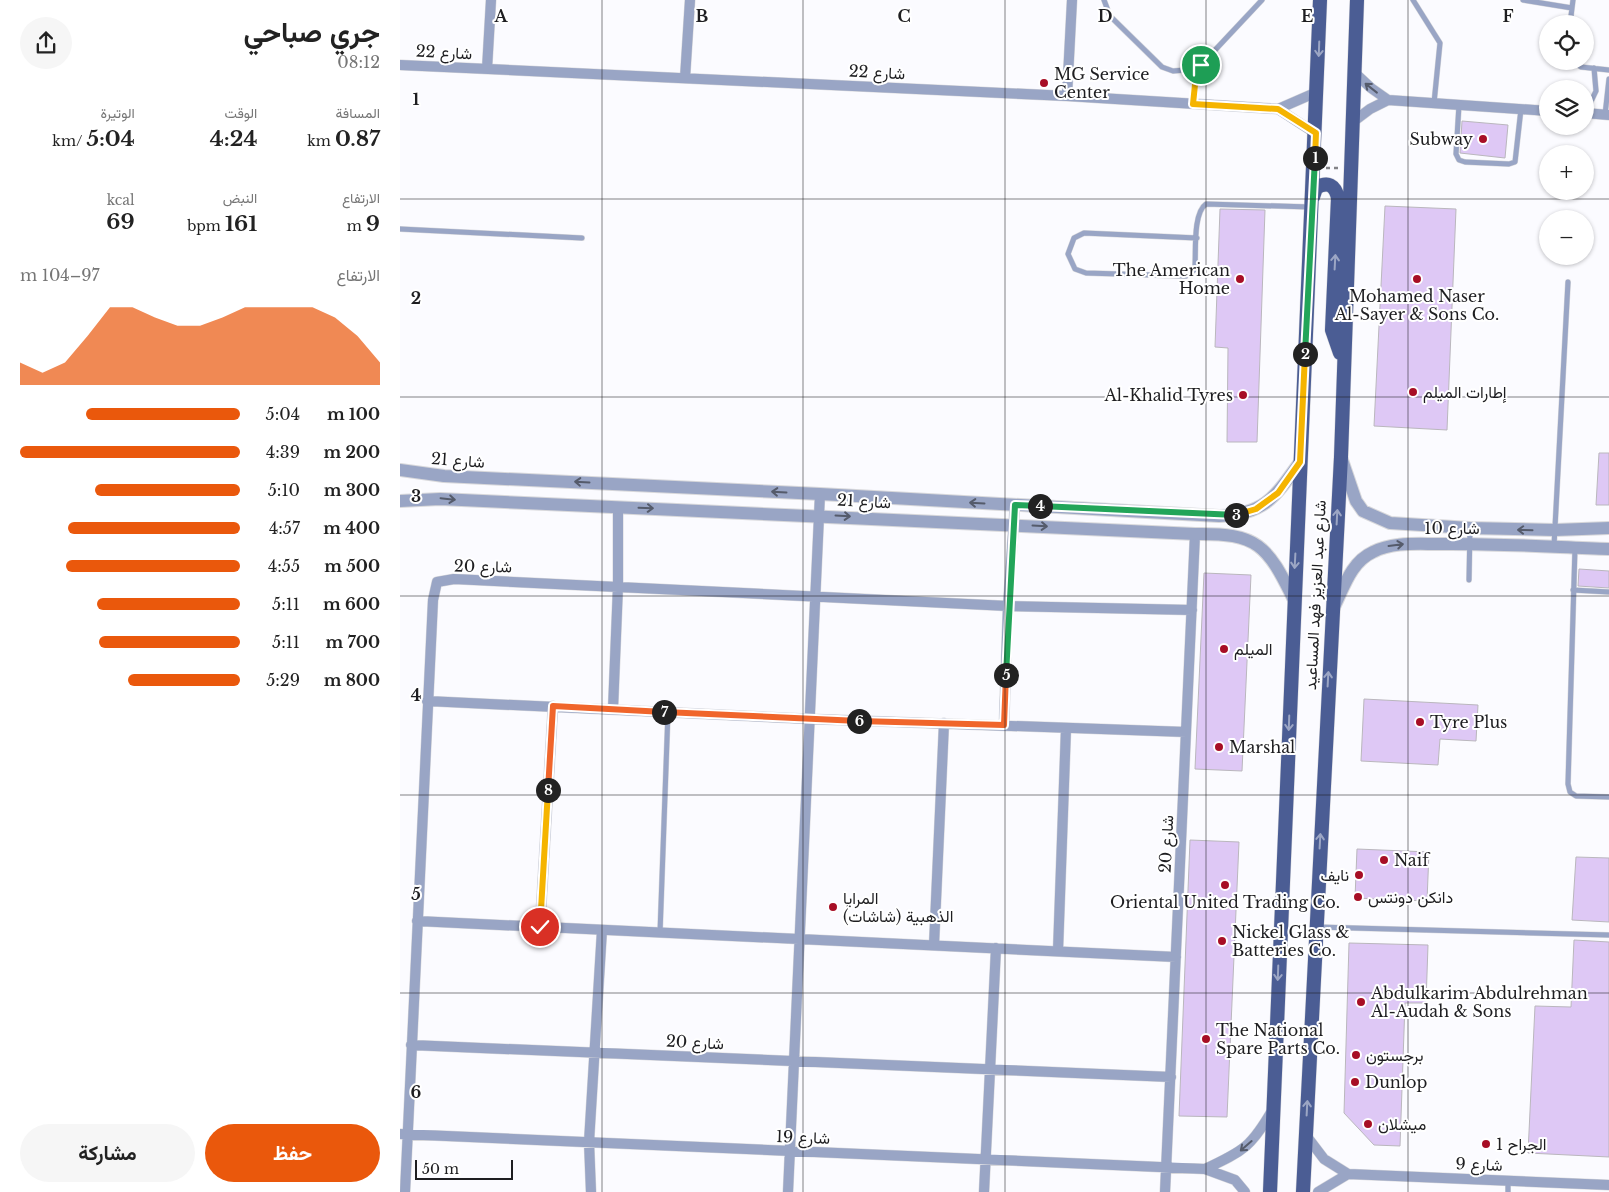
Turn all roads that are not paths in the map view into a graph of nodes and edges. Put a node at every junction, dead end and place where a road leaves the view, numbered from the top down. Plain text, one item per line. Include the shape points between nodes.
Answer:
1 (491, 0) edge
2 (690, 0) edge
3 (1072, 0) edge
4 (1104, 0) edge
5 (1262, 0) edge
6 (1320, 0) edge
7 (1357, 0) edge
8 (1413, 0) edge
9 (1524, 0) edge
10 (1573, 0) edge
11 (1572, 8) junction
12 (1571, 15) edge
13 (400, 65) edge
14 (1594, 68) joint
15 (487, 69) junction
16 (1198, 69) junction
17 (1609, 70) edge
18 (1356, 74) junction
19 (685, 78) junction
20 (1609, 79) edge
21 (1317, 92) junction
22 (1594, 94) edge
23 (1067, 96) junction
24 (1388, 100) junction
25 (1434, 103) junction
26 (1193, 104) junction
27 (1459, 105) junction
28 (1278, 109) junction
29 (1520, 109) junction
30 (1539, 110) edge
31 (1594, 114) edge
32 (1607, 115) edge
33 (1354, 122) junction
34 (1316, 133) junction
35 (1313, 202) junction
36 (400, 229) edge
37 (582, 238) dead end
38 (1197, 238) junction
39 (1568, 282) dead end
40 (1343, 361) junction
41 (1341, 457) junction
42 (1300, 462) junction
43 (400, 470) edge
44 (820, 494) junction
45 (400, 501) edge
46 (1015, 505) junction
47 (618, 507) junction
48 (820, 515) junction
49 (1013, 524) junction
50 (1470, 528) junction
51 (1609, 528) edge
52 (1555, 530) junction
53 (1195, 534) junction
54 (1470, 544) junction
55 (1554, 547) junction
56 (1575, 548) junction
57 (1609, 550) edge
58 (1469, 580) dead end
59 (618, 586) junction
60 (1573, 590) junction
61 (1609, 592) edge
62 (817, 596) junction
63 (1294, 600) junction
64 (1008, 606) junction
65 (1192, 610) junction
66 (1331, 614) junction
67 (427, 700) junction
68 (553, 706) junction
69 (613, 709) junction
70 (668, 712) junction
71 (810, 719) junction
72 (944, 723) junction
73 (1004, 725) junction
74 (1066, 728) junction
75 (1186, 732) junction
76 (1609, 797) edge
77 (417, 921) junction
78 (540, 927) junction
79 (1316, 927) junction
80 (602, 930) junction
81 (660, 933) junction
82 (1609, 935) edge
83 (800, 940) junction
84 (934, 945) junction
85 (996, 948) junction
86 (1058, 951) junction
87 (1176, 956) junction
88 (411, 1044) junction
89 (594, 1052) junction
90 (794, 1062) junction
91 (990, 1069) junction
92 (1171, 1077) junction
93 (1273, 1108) junction
94 (404, 1134) edge
95 (1306, 1134) junction
96 (589, 1142) junction
97 (790, 1152) junction
98 (986, 1159) junction
99 (1166, 1167) junction
100 (1205, 1169) junction
101 (1348, 1174) junction
102 (1508, 1181) junction
103 (1609, 1185) edge
104 (1555, 1187) edge
105 (405, 1192) edge
106 (591, 1192) edge
107 (788, 1192) edge
108 (984, 1192) edge
109 (1165, 1192) edge
110 (1245, 1192) edge
111 (1270, 1192) edge
112 (1303, 1192) edge
113 (1318, 1192) edge
114 (1508, 1192) edge

1 - 15 street, شارع 22
2 - 19 street
3 - 23 street
4 - 16 lane via 1110,16 1162,67 1173,71
5 - 16 lane
6 -> 21 main road, شارع عبد العزيز فهد المساعيد
7 - 18 main road, شارع عبد العزيز فهد المساعيد
8 - 25 lane via 1440,43
9 - 11 lane
10 - 11 lane
11 - 12 lane
13 - 15 street, شارع 22
14 - 17 lane
14 - 22 lane
15 - 19 street, شارع 22
16 - 26 lane
24 -> 18 street
18 - 33 main road, شارع عبد العزيز فهد المساعيد
19 - 23 street, شارع 22
20 - 32 lane
21 - 28 street, شارع 22
21 - 34 main road, شارع عبد العزيز فهد المساعيد
23 - 26 street, شارع 22
24 - 25 street
24 - 33 street
25 - 27 street
26 - 28 street, شارع 22
27 - 29 street
27 - 29 lane via 1456,154 1465,162 1515,162
28 - 34 street, شارع 22
29 - 30 street
31 - 32 street
33 - 40 main road, شارع عبد العزيز فهد المساعيد
34 - 35 main road, شارع عبد العزيز فهد المساعيد
35 - 38 lane via 1211,202 1199,211
40 -> 35 main road via 1332,330 1336,189 1324,184 1316,188
35 - 42 main road, شارع عبد العزيز فهد المساعيد
36 - 37 lane
38 - 38 lane via 1194,270 1186,276 1086,273 1075,269 1068,254 1074,238 1084,233
39 - 52 lane
40 - 41 main road, شارع عبد العزيز فهد المساعيد
41 - 50 street, شارع 10 via 1356,501 1371,516 1395,524
66 -> 41 main road, شارع عبد العزيز فهد المساعيد
42 - 46 street, شارع 21 via 1278,493 1242,515
42 -> 63 main road, شارع عبد العزيز فهد المساعيد
44 -> 43 street, شارع 21 via 444,476
46 -> 44 street, شارع 21
44 - 48 street
45 -> 47 street, شارع 21 via 440,498
46 - 49 street
47 -> 48 street, شارع 21
47 - 59 street
48 -> 49 street, شارع 21
48 - 62 street
49 -> 53 street, شارع 21
49 - 64 street
52 -> 50 street, شارع 10
50 - 54 lane
51 - 52 street, شارع 10
52 - 55 lane
53 - 63 street, شارع 21 via 1224,533 1249,539 1274,561
53 - 65 street, شارع 20
54 - 55 street, شارع 10
54 - 58 lane
66 -> 54 street, شارع 10 via 1349,574 1371,552 1394,545
55 - 56 street, شارع 10
56 - 57 street, شارع 10
56 - 60 lane
59 - 62 street, شارع 20
59 - 67 street, شارع 20 via 454,579 437,582 432,600
59 - 69 street
60 - 61 lane
60 - 76 lane via 1568,784 1570,792 1576,796
62 - 64 street, شارع 20
62 - 71 street
63 -> 93 main road, شارع عبد العزيز فهد المساعيد
64 - 65 street, شارع 20
64 - 73 street
65 - 75 street, شارع 20
79 -> 66 main road, شارع عبد العزيز فهد المساعيد
67 - 68 street
67 - 77 street, شارع 20
68 - 69 street
68 - 78 street
69 - 70 street
70 - 71 street
70 - 81 lane
71 - 72 street
71 - 83 street
72 - 73 street
72 - 84 street
73 - 74 street
74 - 75 street
74 - 86 street
75 - 87 street, شارع 20
77 - 78 street
77 - 88 street, شارع 20
78 - 80 street
79 - 82 lane
95 -> 79 main road, شارع عبد العزيز فهد المساعيد
80 - 81 street
80 - 89 street
81 - 83 street
83 - 84 street
83 - 90 street
84 - 85 street
85 - 86 street
85 - 91 street
86 - 87 street
87 - 92 street, شارع 20
88 - 89 street, شارع 20
88 - 94 street, شارع 20
89 - 90 street, شارع 20
89 - 96 street
90 - 91 street, شارع 20
90 - 97 street
91 - 92 street, شارع 20
91 - 98 street
92 - 99 street, شارع 20
93 -> 100 street via 1258,1136 1245,1148
93 - 111 main road, شارع عبد العزيز فهد المساعيد
94 - 96 street, شارع 19
94 - 105 street, شارع 20
95 - 101 street, شارع 9 via 1324,1159
95 - 112 main road, شارع عبد العزيز فهد المساعيد
96 - 97 street, شارع 19
96 - 106 street
97 - 98 street, شارع 19
97 - 107 street
98 - 99 street, شارع 19
98 - 108 street
99 - 100 street, شارع 19
99 - 109 street, شارع 20
100 - 110 street, شارع 19 via 1235,1180
101 - 102 street, شارع 9
101 - 113 street
102 - 104 street, شارع 9
102 - 114 lane
103 - 104 street, شارع 9

